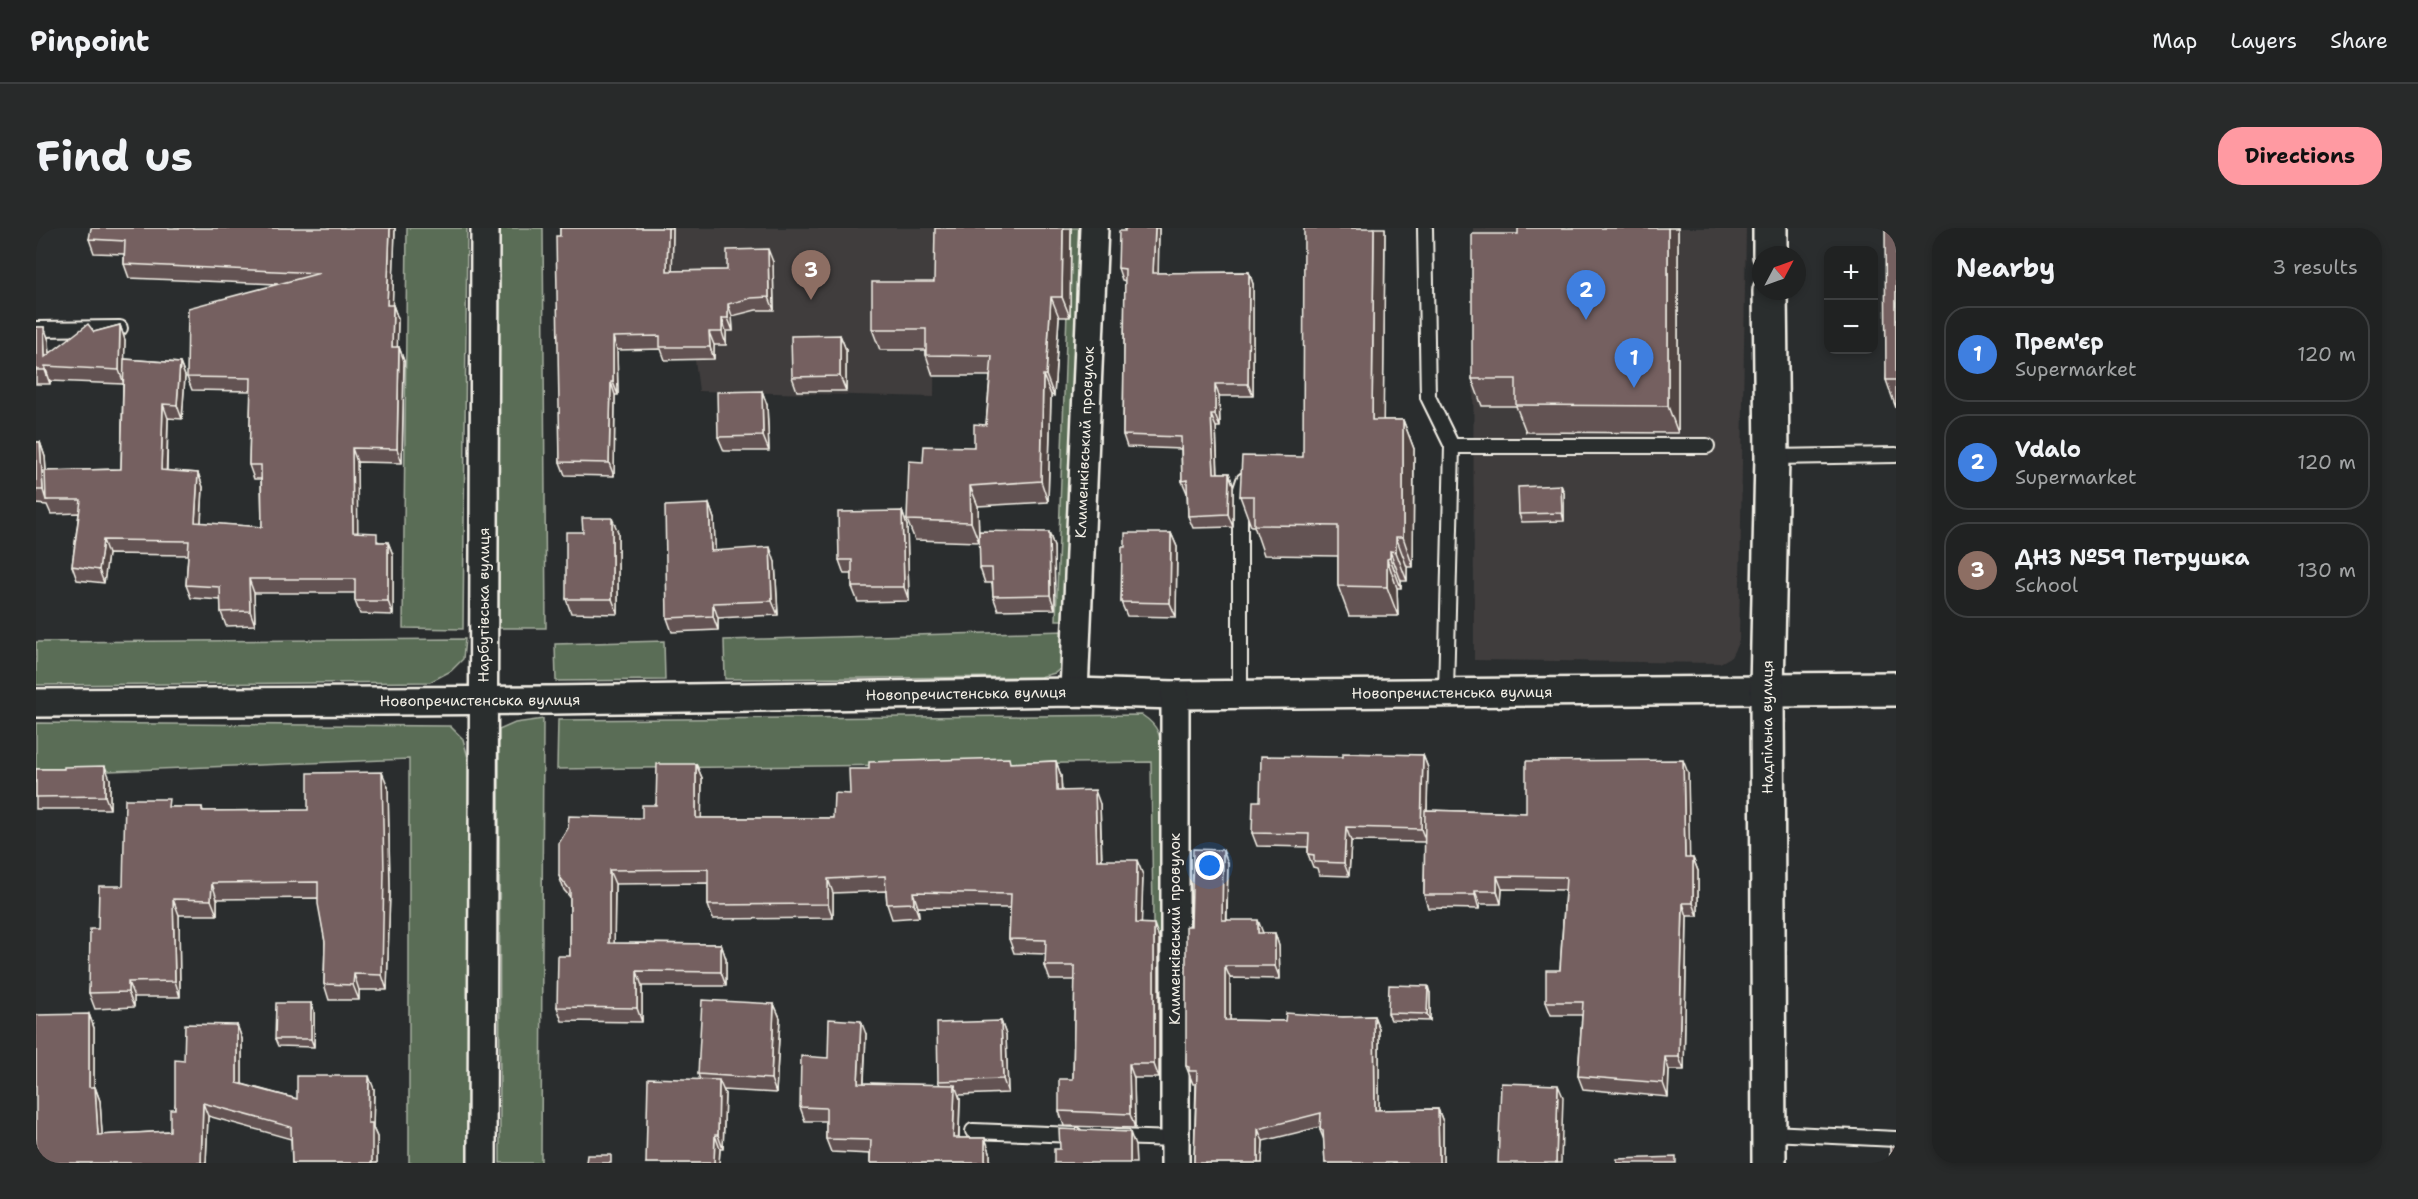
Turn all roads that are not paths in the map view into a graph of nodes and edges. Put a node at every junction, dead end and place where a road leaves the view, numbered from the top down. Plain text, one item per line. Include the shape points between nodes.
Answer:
1 (485, 228) edge
2 (1094, 228) edge
3 (1425, 228) edge
4 (1770, 228) edge
5 (1770, 246) edge
6 (1770, 300) edge
7 (120, 328) edge
8 (36, 329) edge
9 (1452, 446) junction
10 (1707, 446) dead end
11 (1896, 455) edge
12 (1772, 457) junction
13 (1253, 472) edge
14 (1896, 689) edge
15 (1767, 690) junction
16 (1074, 692) junction
17 (1446, 692) junction
18 (1240, 693) junction
19 (1175, 695) junction
20 (484, 700) junction
21 (36, 703) edge
22 (973, 1131) dead end
23 (1896, 1138) edge
24 (1769, 1148) edge
25 (1175, 1151) edge
26 (482, 1163) edge

1 - 20 street, Нарбутівська вулиця
2 - 16 street, Клименківський провулок
3 - 9 lane via 1426,386 1431,408
4 - 5 main road
6 - 12 main road, Надпільна вулиця
7 - 8 lane
9 - 10 lane
9 - 17 lane
11 - 12 lane
12 - 15 main road, Надпільна вулиця
13 - 18 lane via 1240,492
14 - 15 main road, Новопречистенська вулиця
15 - 17 street, Новопречистенська вулиця
15 - 24 main road, Надпільна вулиця
16 - 19 street, Новопречистенська вулиця
16 - 20 street, Новопречистенська вулиця
17 - 18 street, Новопречистенська вулиця
18 - 19 street, Новопречистенська вулиця
19 - 25 street, Клименківський провулок
20 - 21 street, Новопречистенська вулиця
20 - 26 street, Нарбутівська вулиця
22 - 25 lane via 1097,1136
23 - 24 lane

